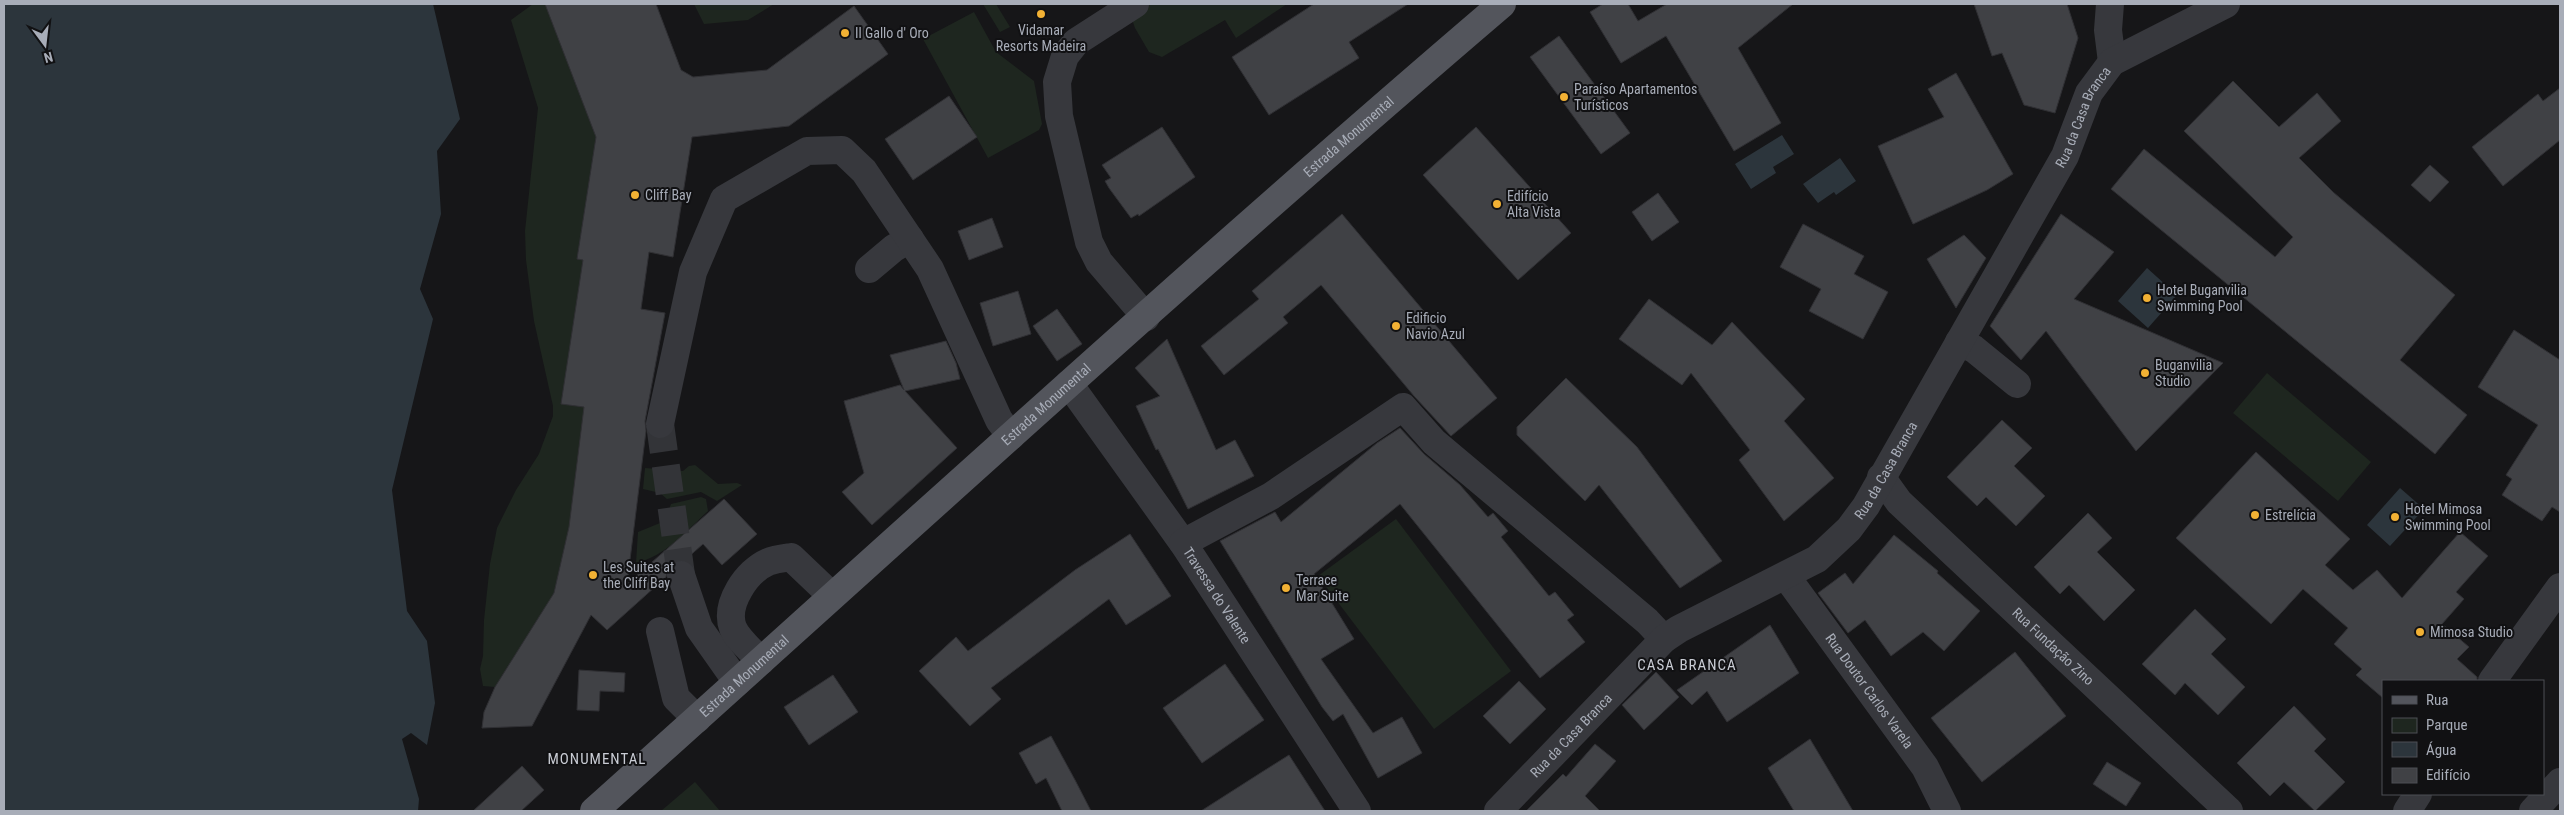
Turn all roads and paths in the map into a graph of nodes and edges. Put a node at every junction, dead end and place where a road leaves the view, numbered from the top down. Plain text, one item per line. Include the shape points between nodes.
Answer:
1 (1502, 4) edge
2 (2110, 4) edge
3 (2226, 4) edge
4 (1126, 10) edge
5 (2112, 62) junction
6 (910, 239) junction
7 (870, 269) dead end
8 (1146, 317) junction
9 (1959, 342) junction
10 (1069, 384) junction
11 (2017, 384) dead end
12 (660, 424) tunnel mouth
13 (1011, 436) junction
14 (1881, 478) junction
15 (1182, 543) junction
16 (680, 575) tunnel mouth
17 (1786, 576) junction
18 (2560, 587) edge
19 (832, 596) junction
20 (660, 631) dead end
21 (1664, 640) junction
22 (761, 661) junction
23 (2493, 680) edge
24 (737, 682) junction
25 (697, 719) junction
26 (2560, 782) edge
27 (594, 811) edge
28 (1357, 811) edge
29 (1498, 811) edge
30 (1947, 811) edge
31 (2229, 811) edge
32 (2533, 811) edge

1 - 8 main road, Estrada Monumental
2 - 5 street, Rua da Casa Branca via 2108,30
3 - 5 street
4 - 8 street via 1069,49 1059,72 1057,101 1089,242 1099,262
5 - 9 street, Rua da Casa Branca via 2089,93 2065,156
6 - 7 street
6 - 12 street via 864,171 842,150 807,151 724,199 693,272
6 - 13 street via 930,269 999,420
8 - 10 main road, Estrada Monumental
9 - 11 street via 1974,349
9 - 14 street, Rua da Casa Branca
10 - 13 main road, Estrada Monumental
10 - 15 street, Travessa do Valente
13 - 19 main road, Estrada Monumental
14 - 17 street, Rua da Casa Branca via 1866,506 1832,547
14 - 31 street, Rua Fundação Zino via 1899,502
15 - 21 street via 1271,496 1403,407 1434,442 1648,621
15 - 28 street, Travessa do Valente
16 - 24 street via 699,628
17 - 21 street, Rua da Casa Branca
17 - 30 street, Rua Doutor Carlos Varela via 1925,767
18 - 23 street
19 - 22 main road, Estrada Monumental
19 - 22 street via 791,557 769,561 758,568 734,596 730,613 734,629
20 - 25 street via 676,698
21 - 29 street, Rua da Casa Branca
22 - 24 main road, Estrada Monumental
24 - 25 main road, Estrada Monumental
25 - 27 main road, Estrada Monumental
26 - 32 street

